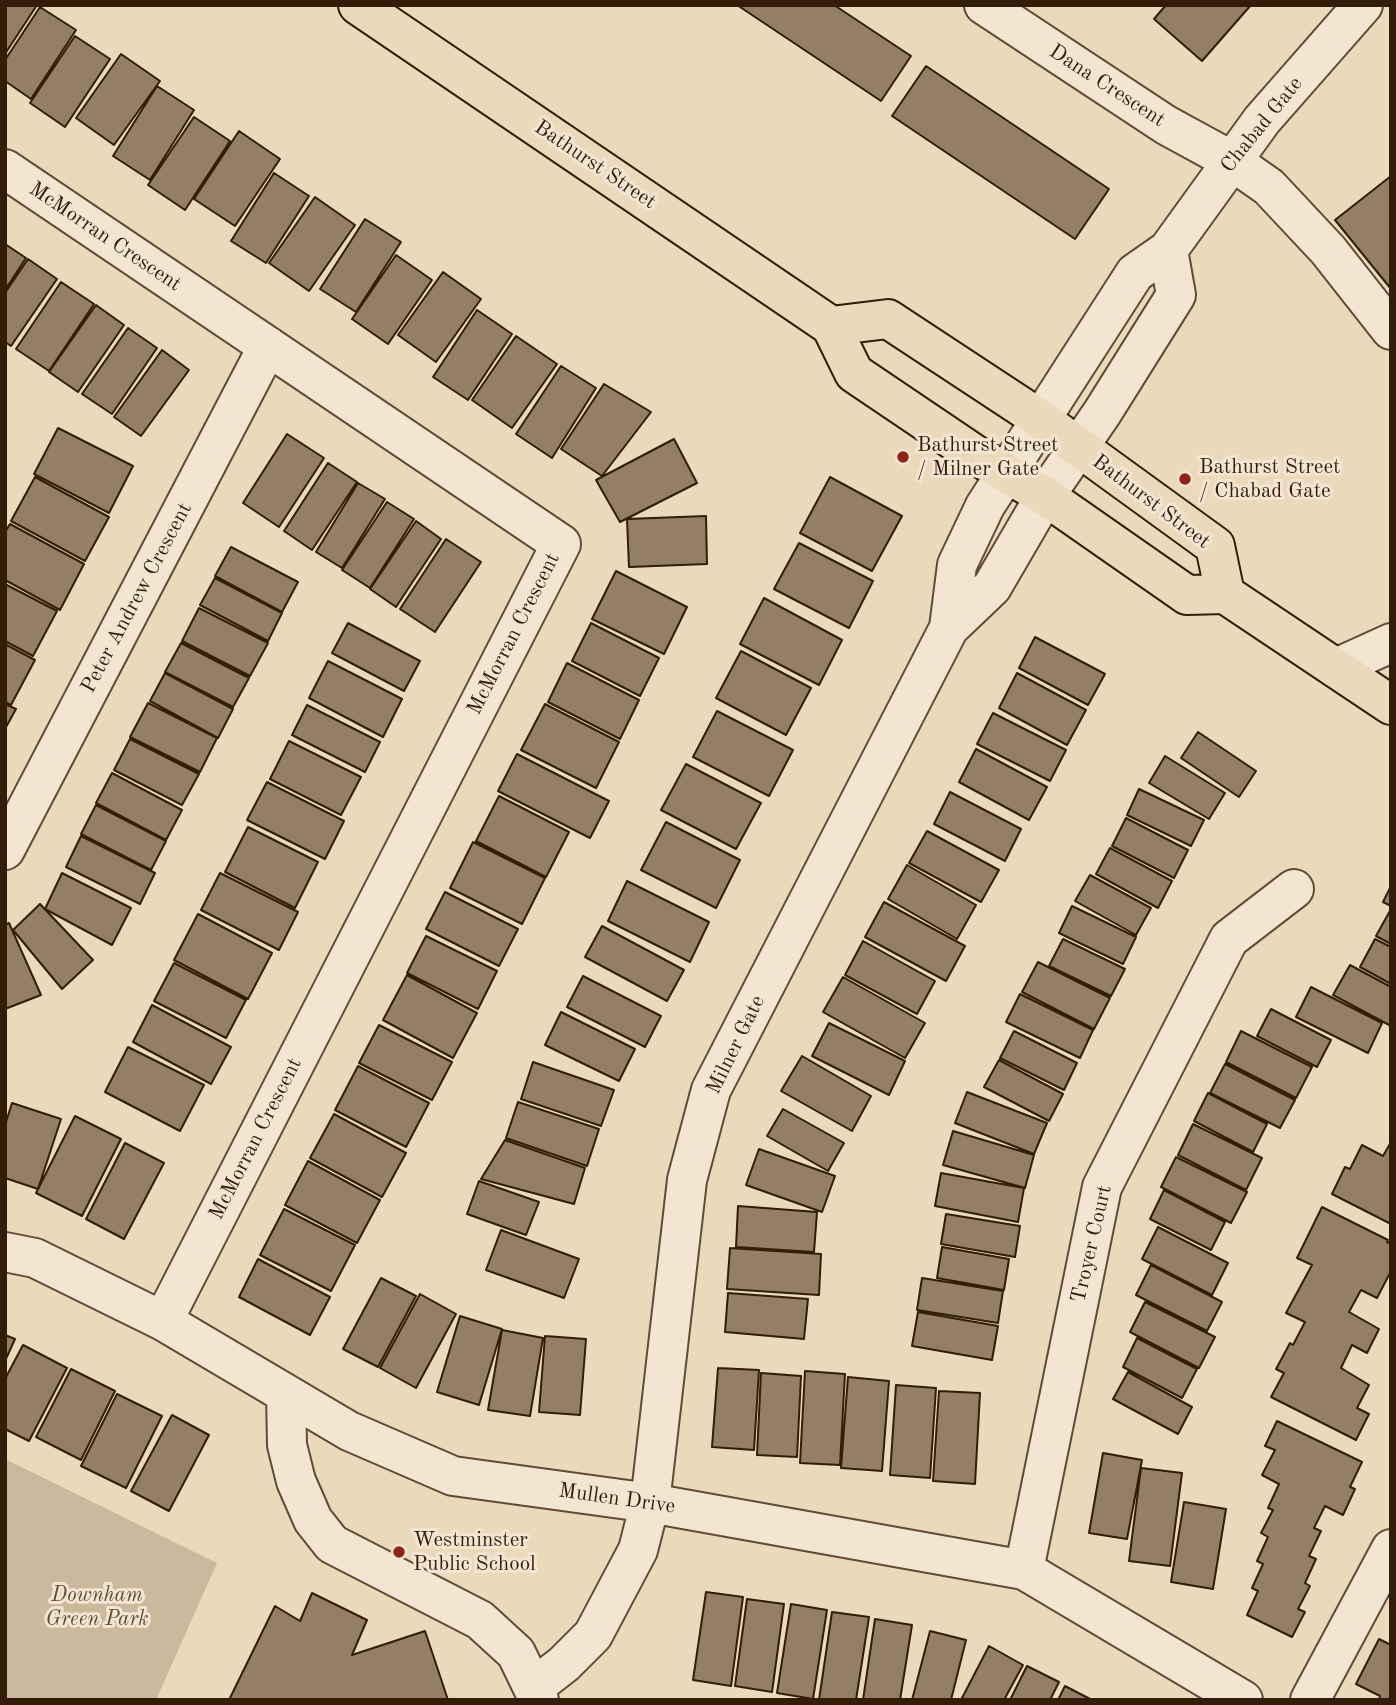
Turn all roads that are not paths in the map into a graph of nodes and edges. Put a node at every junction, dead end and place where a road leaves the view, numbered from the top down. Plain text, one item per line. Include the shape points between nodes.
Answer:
1 (358, 5) edge
2 (984, 5) edge
3 (1363, 5) edge
4 (1232, 160) junction
5 (5, 169) edge
6 (1168, 250) junction
7 (831, 326) junction
8 (1391, 330) edge
9 (268, 346) junction
10 (1040, 419) junction
11 (1078, 447) junction
12 (1006, 471) junction
13 (1045, 496) junction
14 (1225, 594) junction
15 (949, 628) junction
16 (1391, 643) edge
17 (1336, 668) junction
18 (1391, 705) edge
19 (5, 850) edge
20 (1294, 889) dead end
21 (5, 1252) edge
22 (163, 1321) junction
23 (286, 1394) junction
24 (650, 1503) junction
25 (1391, 1549) edge
26 (1024, 1570) junction
27 (536, 1694) edge
28 (1243, 1700) edge
29 (1310, 1700) edge

1 - 7 main road, Bathurst Street
2 - 4 street, Dana Crescent via 1166,125
3 - 4 street, Chabad Gate
4 - 6 street, Chabad Gate
4 - 8 street, Dana Crescent via 1269,187 1328,250
5 - 9 street, McMorran Crescent
6 - 10 street, Chabad Gate via 1135,272
6 - 11 street via 1176,295
7 - 10 main road, Bathurst Street via 888,320
7 - 12 main road, Bathurst Street via 854,373
9 - 19 street, Peter Andrew Crescent
9 - 22 street, McMorran Crescent via 561,544
10 - 11 main road, Bathurst Street
10 - 12 street, Chabad Gate
11 - 13 street, Milner Gate
11 - 14 main road, Bathurst Street via 1214,546
12 - 13 main road, Bathurst Street
12 - 15 street, Milner Gate via 957,565
13 - 14 main road, Bathurst Street via 1187,594
13 - 15 street, Milner Gate via 992,587
14 - 17 main road
15 - 24 street, Milner Gate via 711,1090 687,1180
16 - 17 street
17 - 18 main road
20 - 26 street, Troyer Court via 1229,939 1102,1187
21 - 22 street, Mullen Drive via 35,1258
22 - 23 street, Mullen Drive
23 - 24 street, Mullen Drive via 349,1432 453,1476
23 - 27 street via 286,1445 296,1481 313,1520 332,1544 480,1620 516,1653
24 - 26 street, Mullen Drive
24 - 27 street, Milner Gate via 638,1550 593,1635
25 - 29 street
26 - 28 street, Mullen Drive

